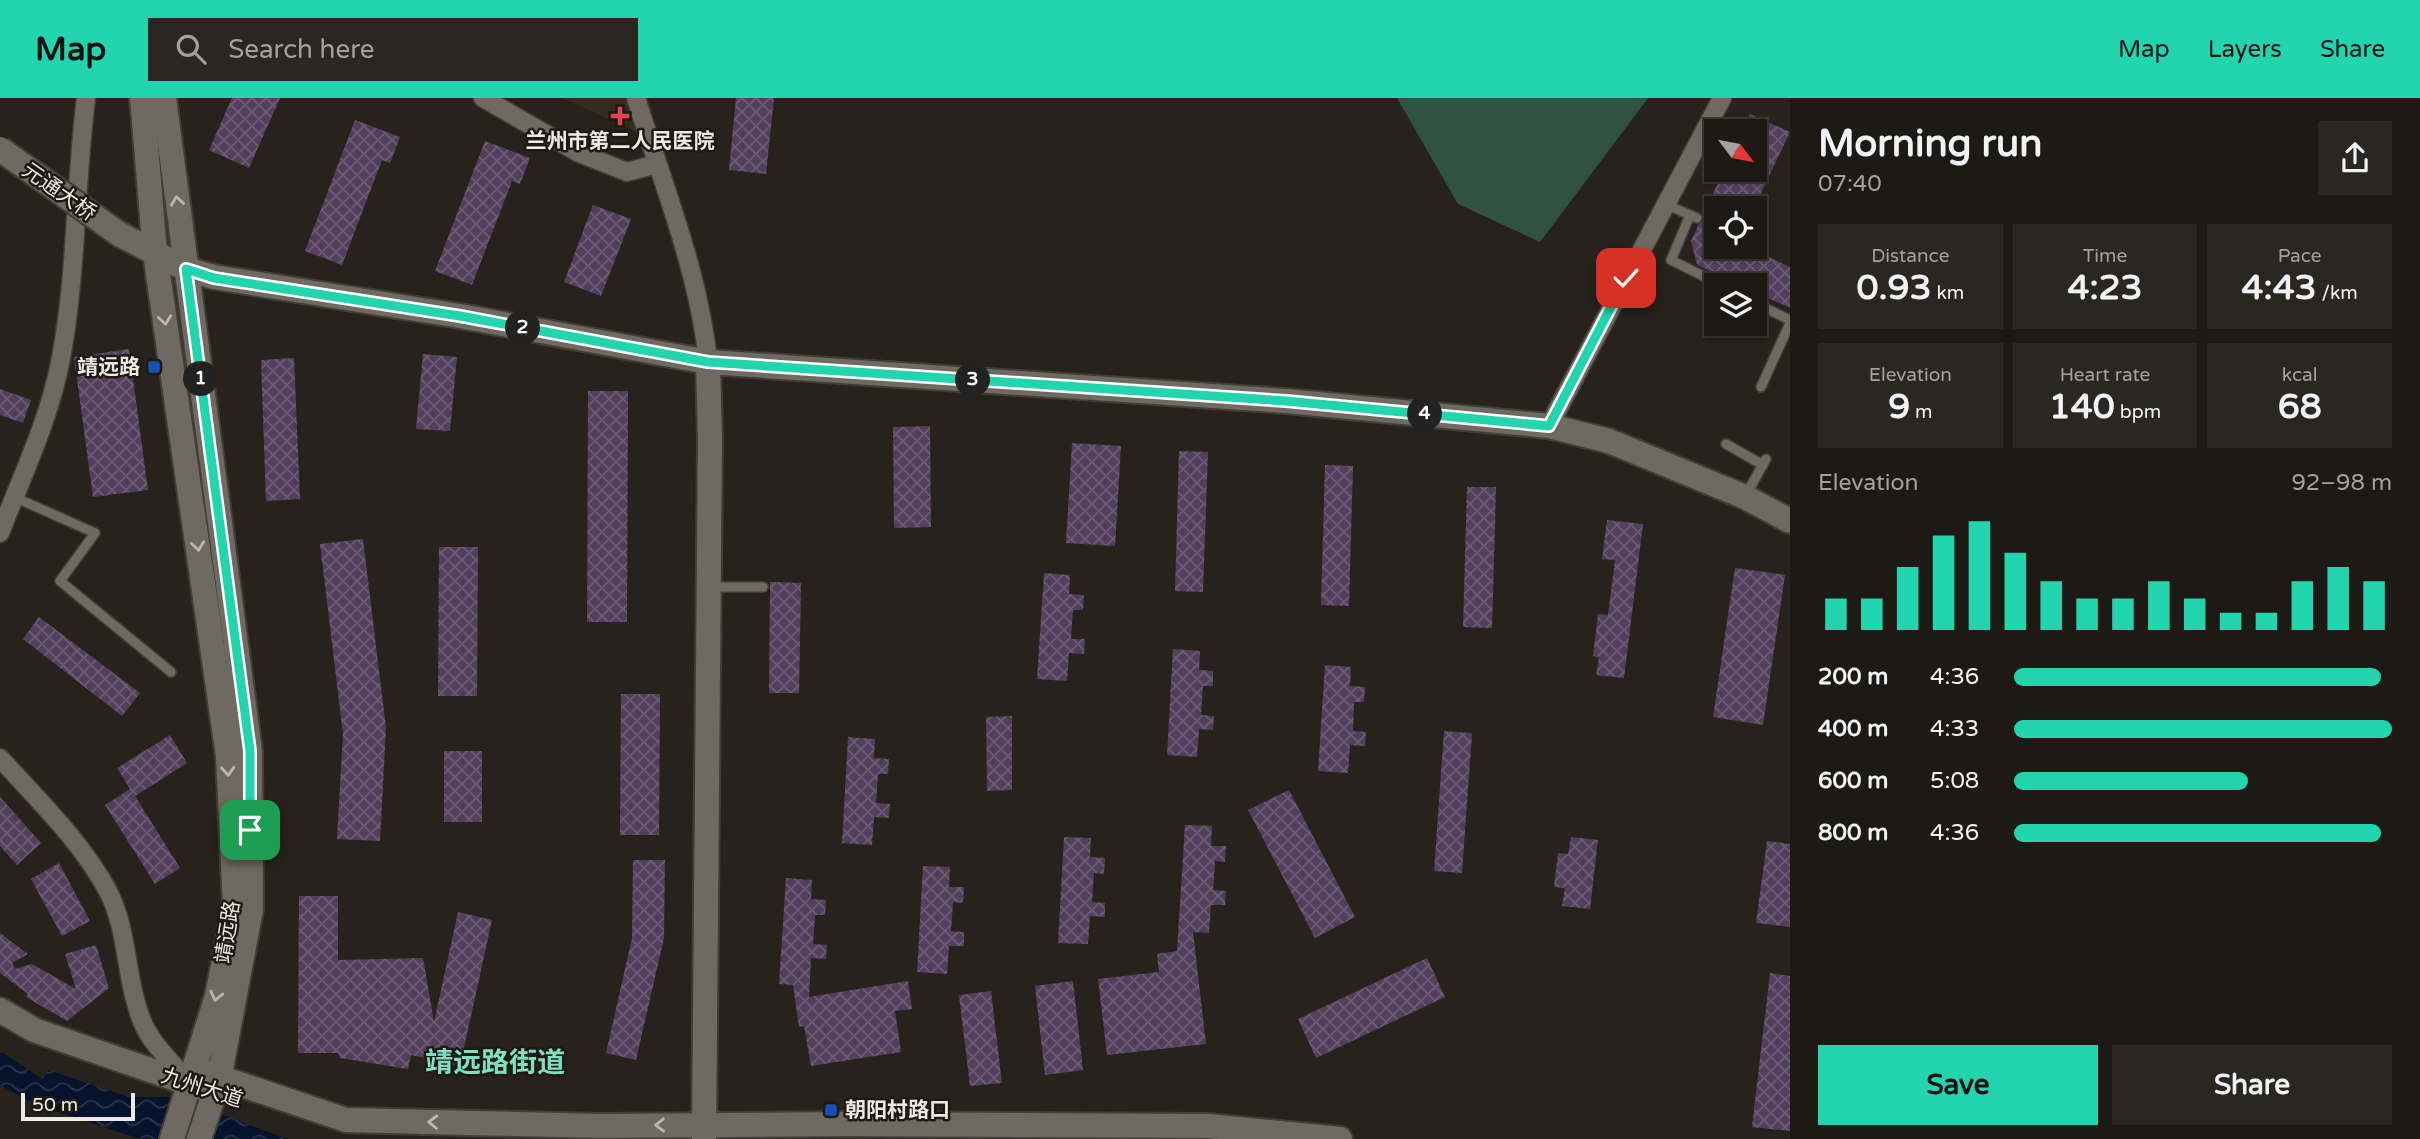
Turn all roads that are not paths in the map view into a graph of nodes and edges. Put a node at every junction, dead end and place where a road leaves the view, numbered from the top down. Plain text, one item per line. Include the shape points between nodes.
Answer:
1 (86, 98) edge
2 (142, 98) edge
3 (164, 98) edge
4 (483, 98) edge
5 (636, 98) edge
6 (1722, 98) edge
7 (0, 149) edge
8 (657, 164) junction
9 (1665, 204) junction
10 (155, 253) junction
11 (186, 269) junction
12 (1704, 276) edge
13 (1767, 309) edge
14 (1790, 321) edge
15 (708, 362) junction
16 (1761, 387) dead end
17 (1549, 426) junction
18 (1726, 444) dead end
19 (14, 497) junction
20 (1745, 497) junction
21 (1790, 521) edge
22 (0, 533) edge
23 (708, 586) junction
24 (763, 587) dead end
25 (171, 672) dead end
26 (0, 758) edge
27 (0, 1010) edge
28 (190, 1083) junction
29 (216, 1092) junction
30 (845, 1133) edge
31 (964, 1133) edge
32 (706, 1134) edge
33 (172, 1139) edge
34 (199, 1139) edge
35 (411, 1139) edge
36 (1219, 1139) edge
37 (1340, 1139) edge

1 - 19 street via 61,358 48,411
2 - 10 main road, 靖远路
11 -> 3 main road, 靖远路
4 - 8 street via 579,153 627,172
5 - 8 street
6 - 9 street
7 - 10 main road, 元通大桥, bridge via 119,234
8 - 15 street via 679,231
9 - 12 lane via 1694,216 1671,260
9 - 17 street
10 - 11 main road, 元通大桥
10 -> 28 main road, 靖远路 via 228,756 234,907 217,996
11 - 15 main road, 元通大桥 via 214,278 460,316
11 - 29 main road, 靖远路 via 250,751 251,909
13 - 14 lane
14 - 16 lane
15 - 17 main road, 元通大桥 via 1286,401
15 - 23 main road
17 - 20 main road, 元通大桥 via 1609,441
18 - 20 lane via 1765,462
19 - 22 street
19 - 25 lane via 95,533 60,581
20 - 21 main road, 元通大桥
23 - 24 lane
23 - 32 main road
26 - 28 street via 85,853 108,891 121,920 141,1021 154,1044
27 - 28 main road, 九州大道 via 34,1030
28 - 29 main road, 九州大道
28 - 33 main road, 靖远路
32 -> 29 main road via 600,1126 346,1119 258,1088
29 - 34 main road, 靖远路
29 - 35 main road, 九州大道 via 341,1134
30 - 31 main road
30 - 32 main road
31 - 36 main road
31 - 37 main road via 1208,1126

